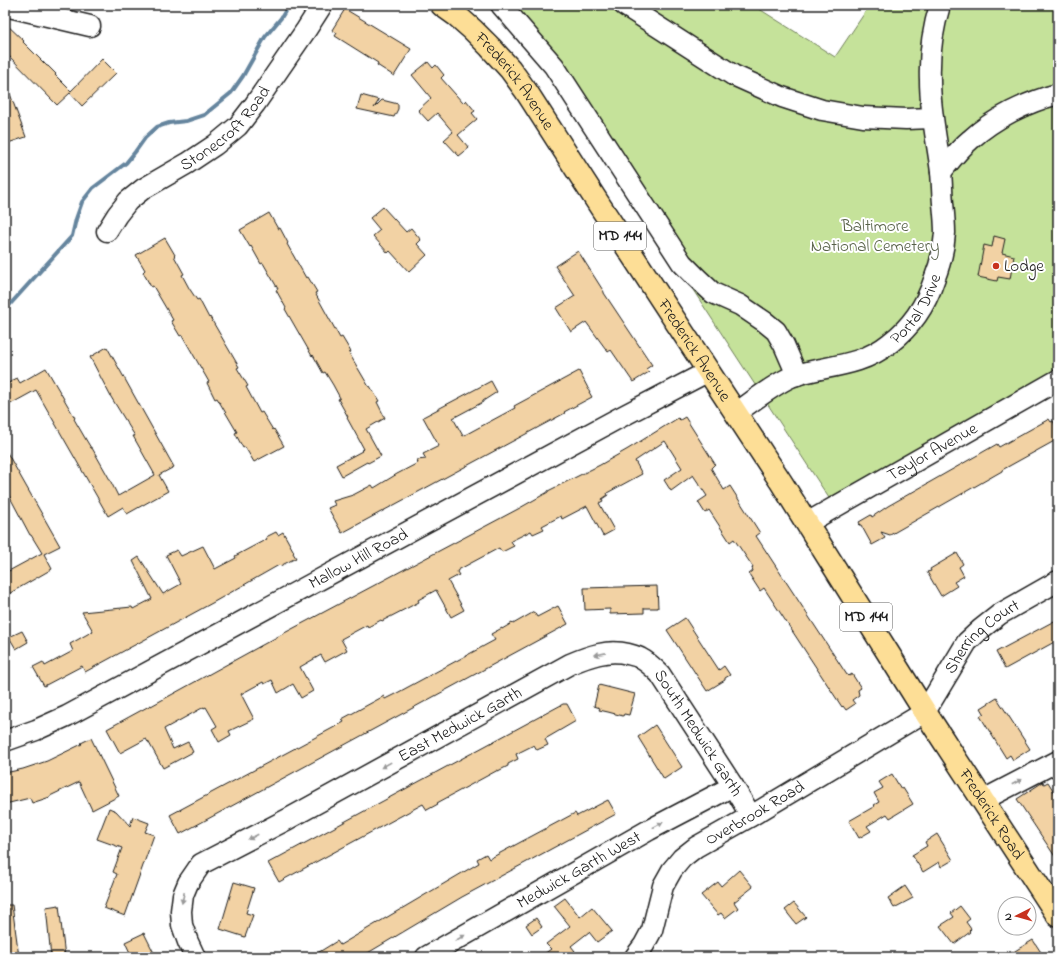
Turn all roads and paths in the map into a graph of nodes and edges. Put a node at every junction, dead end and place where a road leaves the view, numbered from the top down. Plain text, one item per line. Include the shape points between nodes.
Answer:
1 (322, 5) edge
2 (442, 5) edge
3 (501, 5) edge
4 (624, 5) edge
5 (940, 5) edge
6 (5, 6) edge
7 (90, 26) dead end
8 (1058, 94) edge
9 (932, 118) junction
10 (941, 172) junction
11 (107, 231) dead end
12 (709, 371) junction
13 (797, 375) junction
14 (1058, 380) edge
15 (736, 413) junction
16 (807, 523) junction
17 (1058, 581) edge
18 (639, 657) joint
19 (925, 712) junction
20 (5, 741) edge
21 (1058, 761) edge
22 (733, 786) junction
23 (983, 800) junction
24 (751, 816) junction
25 (1058, 916) edge
26 (195, 957) edge
27 (426, 957) edge
28 (635, 957) edge

1 - 11 street, Stonecroft Road via 238,126 188,163 143,188 128,201
2 - 12 main road, Frederick Avenue / MD 144 via 467,24 510,69
3 - 13 street via 554,66 682,263 713,293 740,305 776,331
4 - 9 street via 733,75 782,97 822,110 863,117
5 - 9 street, Portal Drive via 930,71
6 - 7 street
8 - 10 street via 1029,104 992,124 970,140
9 - 10 street, Portal Drive
10 - 13 street, Portal Drive via 945,232 943,246 934,282 921,310 901,334 876,353 860,360
12 - 15 main road, Frederick Avenue / MD 144
12 - 20 street, Mallow Hill Road via 67,716
13 - 15 street, Portal Drive via 778,384
14 - 16 street, Taylor Avenue
15 - 16 main road, Frederick Avenue / MD 144
16 - 19 main road, Frederick Avenue / MD 144
17 - 19 street, Sherring Court via 1000,614 981,629 968,642
18 - 22 street, South Medwick Garth via 660,674
18 -> 26 street, East Medwick Garth via 607,653 589,656 570,664 201,864 188,883 181,911 182,925
19 - 23 main road, Frederick Road / MD 144
19 - 24 street, Overbrook Road
23 -> 21 street
22 - 24 street, South Medwick Garth
27 -> 22 street, Medwick Garth West via 649,830
23 - 25 main road, Frederick Road / MD 144
24 - 28 street, Overbrook Road via 696,847 672,870 663,886 652,930

